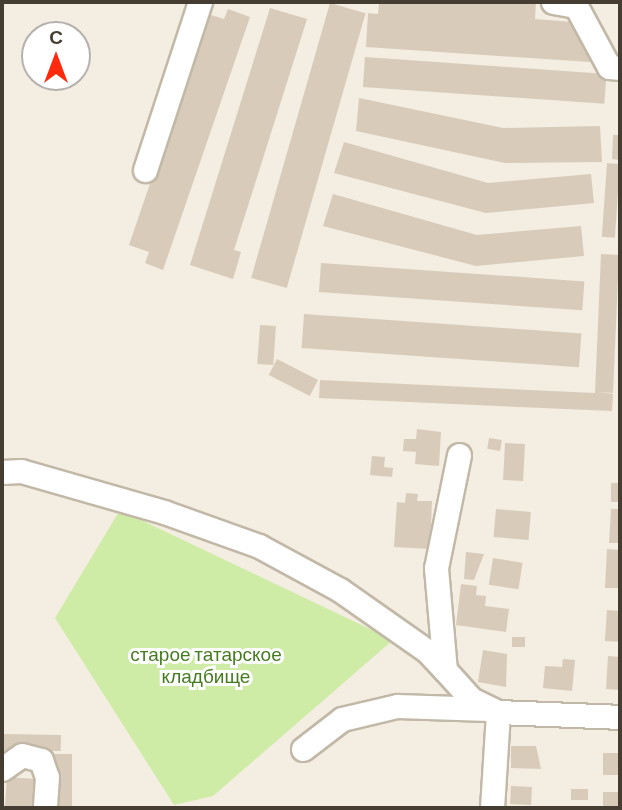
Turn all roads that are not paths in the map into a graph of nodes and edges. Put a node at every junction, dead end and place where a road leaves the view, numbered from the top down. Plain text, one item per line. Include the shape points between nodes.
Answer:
1 (200, 2) edge
2 (553, 2) edge
3 (620, 68) edge
4 (145, 170) dead end
5 (459, 455) dead end
6 (2, 472) edge
7 (445, 670) junction
8 (496, 710) junction
9 (620, 717) edge
10 (303, 749) dead end
11 (2, 769) edge
12 (45, 808) edge
13 (492, 808) edge

1 - 4 street
2 - 3 street via 576,6 609,67
5 - 7 street via 436,568
6 - 7 street via 21,471 164,512 258,546 341,590 427,651
7 - 8 street via 471,699
8 - 9 street
8 - 10 street via 397,706 342,719
8 - 13 street
11 - 12 street via 22,755 41,760 47,777

